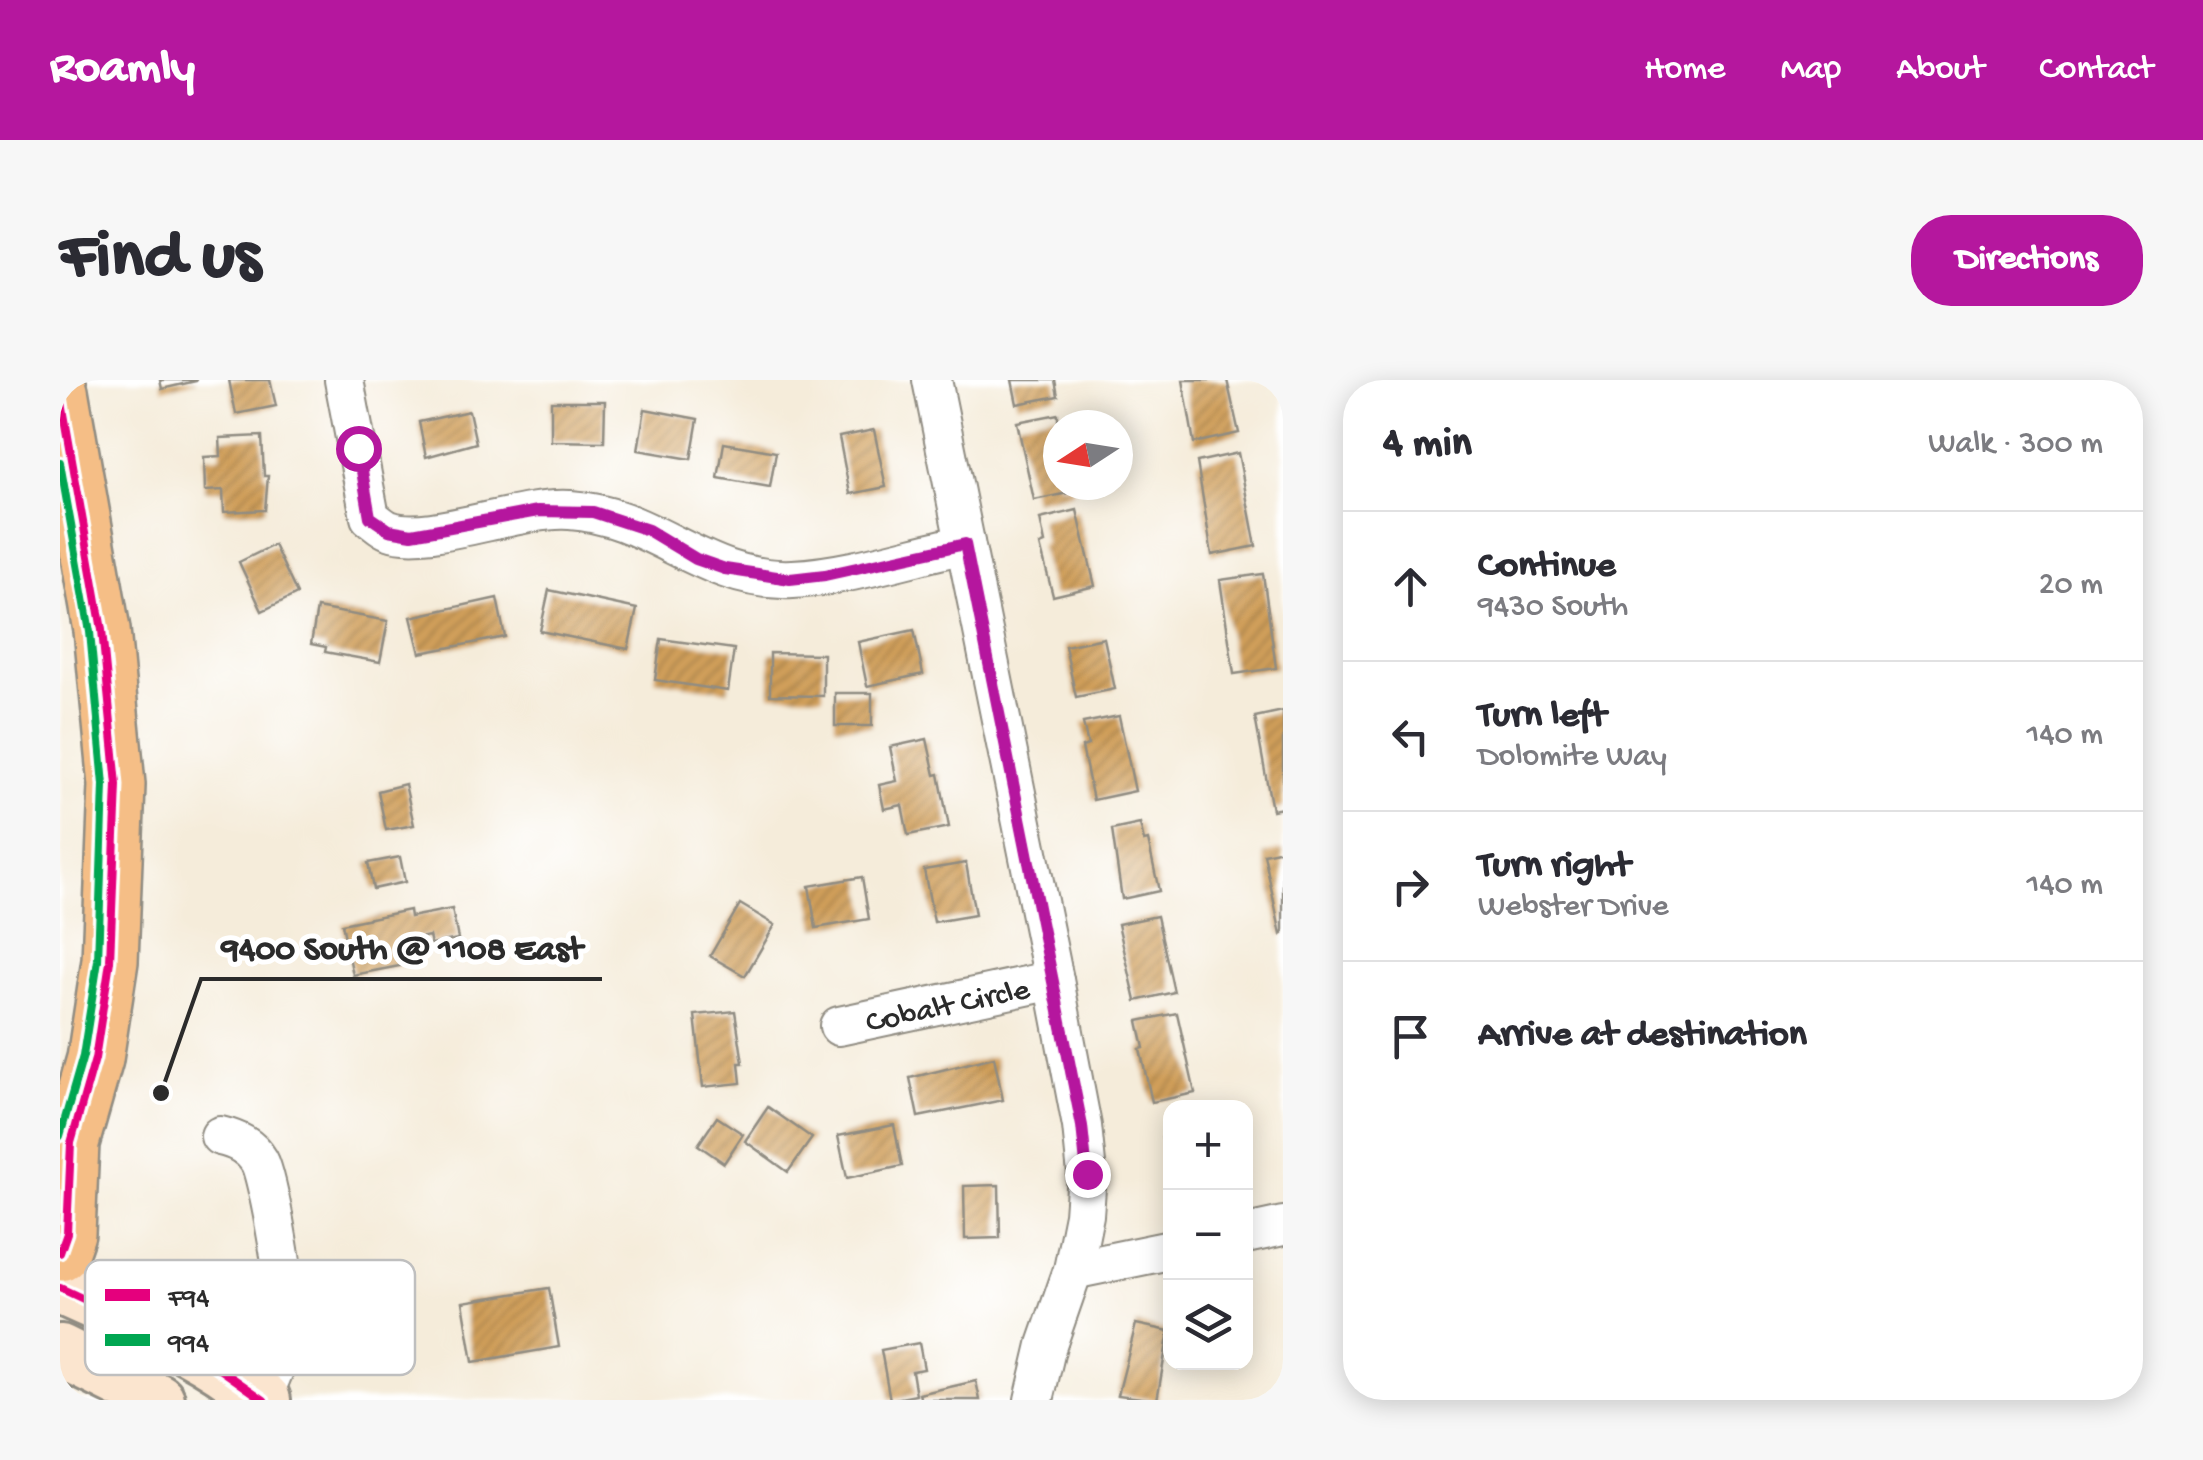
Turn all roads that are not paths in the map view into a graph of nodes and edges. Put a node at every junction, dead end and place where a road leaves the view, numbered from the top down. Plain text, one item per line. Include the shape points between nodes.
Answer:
1 (344, 380) edge
2 (932, 380) edge
3 (60, 391) edge
4 (965, 544) junction
5 (1054, 980) junction
6 (840, 1026) dead end
7 (220, 1136) dead end
8 (65, 1148) edge
9 (1283, 1226) edge
10 (1253, 1232) edge
11 (1163, 1251) edge
12 (60, 1253) edge
13 (279, 1260) edge
14 (1073, 1270) junction
15 (60, 1288) edge
16 (85, 1300) edge
17 (60, 1351) edge
18 (85, 1364) edge
19 (108, 1375) edge
20 (232, 1375) edge
21 (270, 1375) edge
22 (262, 1399) edge
23 (158, 1400) edge
24 (1034, 1400) edge

1 - 4 street via 370,517 389,530 412,534 538,511 593,512 648,530 710,564 790,579
2 - 4 street
3 - 8 main road via 102,630 117,785 110,961 95,1059
4 - 5 street
5 - 6 street, Cobalt Circle
5 - 14 street via 1087,1174
7 - 13 street via 250,1149 262,1168
8 - 12 main road via 68,1234
9 - 10 street
11 - 14 street
14 - 24 street
15 - 16 main road
17 - 18 main road
19 - 23 main road
20 - 22 main road
21 - 22 street

